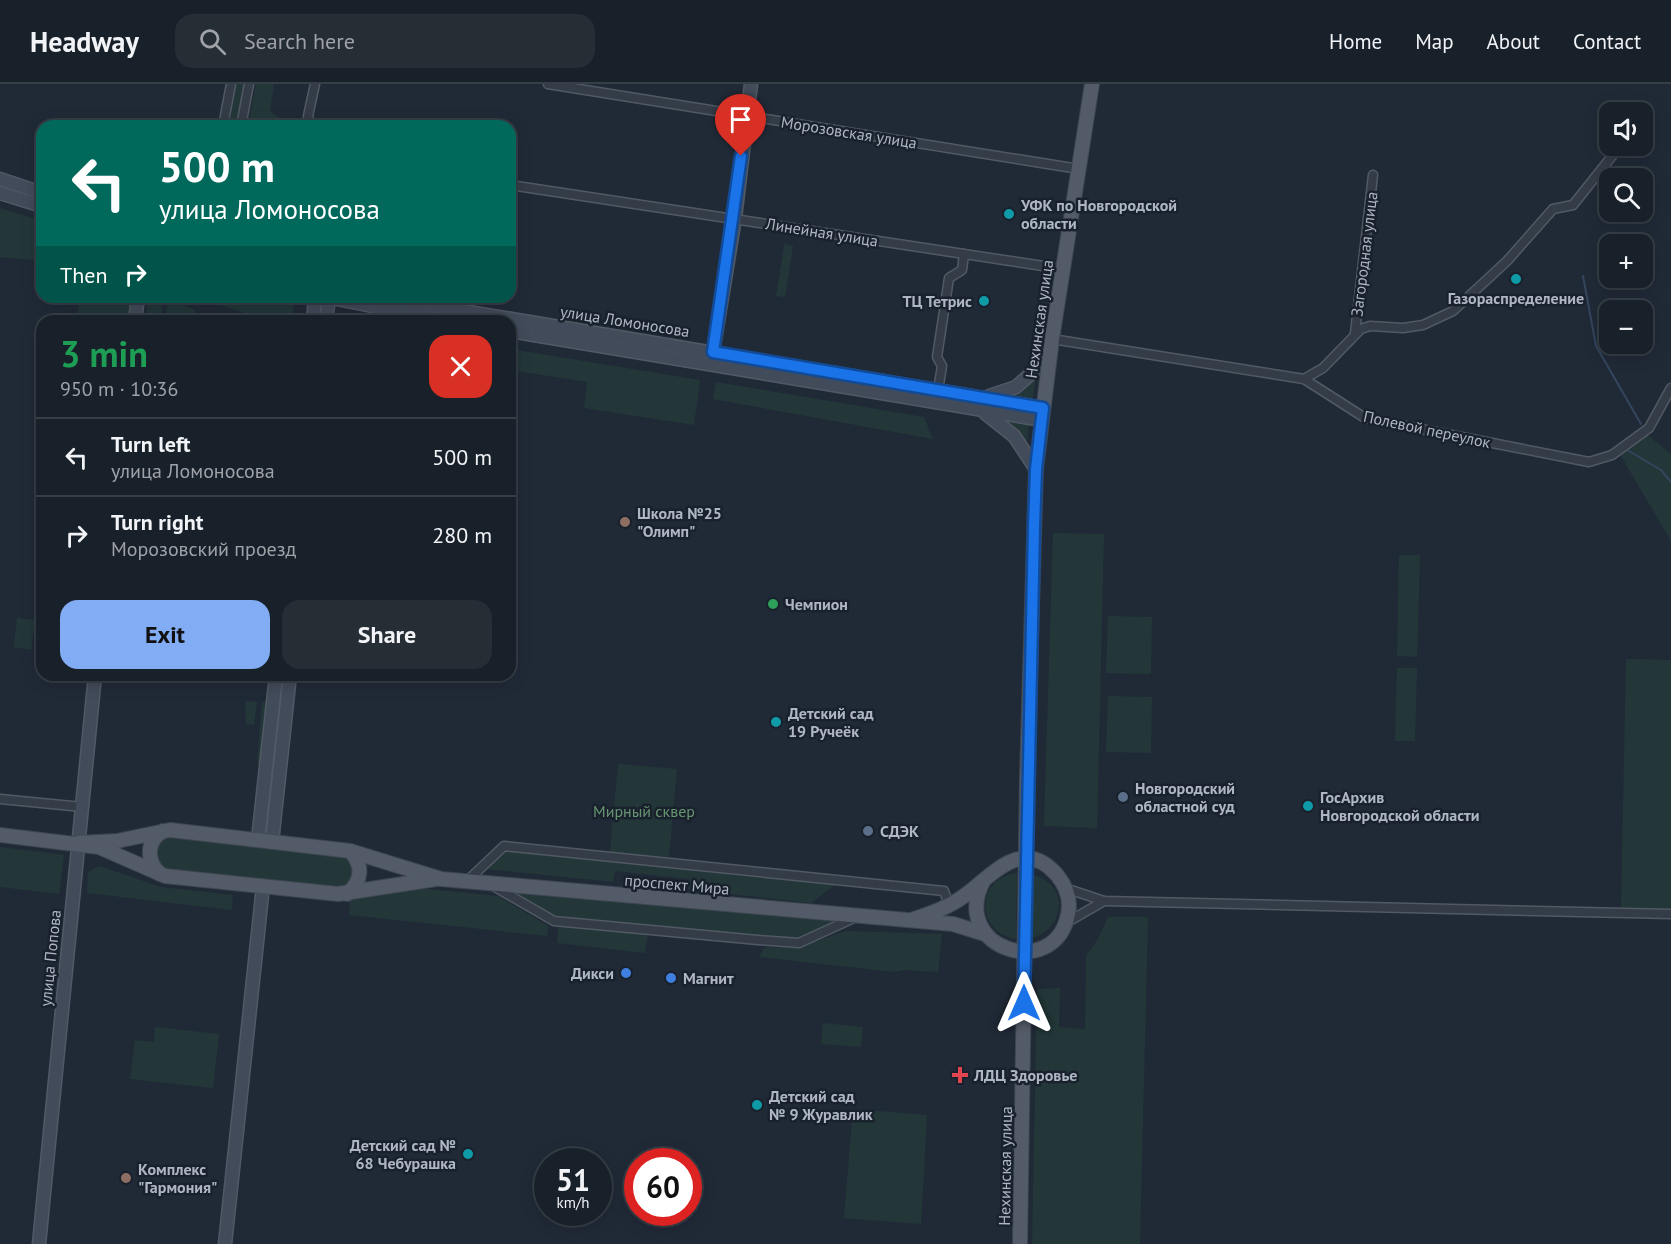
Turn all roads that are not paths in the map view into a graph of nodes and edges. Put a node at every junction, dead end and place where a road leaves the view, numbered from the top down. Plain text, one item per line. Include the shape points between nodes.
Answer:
1 (231, 84) edge
2 (249, 84) edge
3 (315, 84) edge
4 (548, 84) edge
5 (751, 84) edge
6 (1092, 84) edge
7 (746, 115) junction
8 (224, 120) edge
9 (242, 120) edge
10 (309, 120) edge
11 (1612, 156) edge
12 (1078, 169) junction
13 (1373, 175) dead end
14 (0, 180) edge
15 (516, 186) edge
16 (36, 191) edge
17 (0, 193) edge
18 (36, 204) edge
19 (735, 218) junction
20 (964, 254) junction
21 (1063, 269) junction
22 (358, 303) edge
23 (409, 303) edge
24 (417, 315) edge
25 (466, 315) edge
26 (516, 323) edge
27 (516, 332) edge
28 (1355, 333) junction
29 (1052, 339) junction
30 (713, 352) junction
31 (1050, 357) junction
32 (1304, 379) junction
33 (842, 380) junction
34 (1671, 388) edge
35 (938, 390) junction
36 (972, 402) junction
37 (1043, 414) junction
38 (1036, 469) junction
39 (94, 681) edge
40 (275, 681) edge
41 (289, 681) edge
42 (266, 766) junction
43 (280, 768) junction
44 (0, 799) edge
45 (81, 807) junction
46 (163, 831) junction
47 (0, 835) edge
48 (265, 841) junction
49 (78, 843) junction
50 (350, 851) junction
51 (1026, 860) junction
52 (160, 874) junction
53 (441, 879) junction
54 (984, 880) junction
55 (467, 881) junction
56 (489, 883) junction
57 (263, 886) junction
58 (1065, 888) junction
59 (347, 894) junction
60 (1104, 901) junction
61 (949, 906) junction
62 (1671, 914) edge
63 (856, 916) junction
64 (910, 921) junction
65 (1066, 923) junction
66 (985, 934) junction
67 (1025, 952) junction
68 (39, 1244) edge
69 (225, 1244) edge
70 (1020, 1244) edge

1 - 8 street
2 - 9 street
3 - 10 street
4 - 7 street, Морозовская улица
5 - 7 street
6 - 12 main road, Нехинская улица
7 - 12 street, Морозовская улица
7 - 19 street
11 - 28 street via 1574,205 1553,209 1507,261 1453,311 1423,325 1370,326
12 - 21 main road, Нехинская улица
13 - 28 street, Загородная улица
14 - 16 street
15 - 19 street, Линейная улица
17 - 18 street
19 - 20 street, Линейная улица
19 - 30 street
20 - 21 street, Линейная улица
20 - 35 street via 962,270 949,278 938,357 942,366
21 - 29 main road, Нехинская улица
22 - 24 street
23 - 25 street, улица Ломоносова
26 - 30 street, улица Ломоносова
27 - 33 street, улица Ломоносова
28 - 32 street via 1323,368
29 - 31 main road, Нехинская улица
29 - 32 street, Полевой переулок
30 - 33 street, улица Ломоносова
31 - 36 street, улица Ломоносова via 1010,391
31 - 37 main road, Нехинская улица
32 - 34 street, Полевой переулок via 1365,418 1589,462 1612,455 1649,429
33 - 35 street, улица Ломоносова
33 - 36 street, улица Ломоносова
35 - 36 street, улица Ломоносова
36 - 37 street, улица Ломоносова
36 - 38 street, улица Ломоносова via 1020,442
37 - 38 main road, Нехинская улица
38 - 51 main road, Нехинская улица
39 - 45 street, улица Попова
40 - 42 street
41 - 43 street
42 - 43 street
42 - 48 street
43 - 48 street
44 - 45 street
45 - 49 street, улица Попова
46 - 48 main road, проспект Мира
46 - 49 main road, проспект Мира via 117,841
46 - 52 main road via 154,837 150,850 152,865
47 - 49 main road, проспект Мира
48 - 50 main road, проспект Мира
49 - 52 main road, проспект Мира via 116,853
49 - 68 street, улица Попова
50 - 53 main road, проспект Мира
50 - 59 main road via 361,874
51 - 54 main road, проспект Мира via 998,866
51 - 58 main road via 1049,868
51 - 67 main road, Нехинская улица
52 - 57 main road, проспект Мира
53 - 55 main road, проспект Мира
53 - 59 main road, проспект Мира
54 - 61 main road, проспект Мира
54 - 66 main road via 976,907
55 - 56 main road, проспект Мира
55 - 61 street via 504,846 944,891
56 - 63 main road, проспект Мира
56 - 63 street via 554,921 799,944
57 - 59 main road, проспект Мира
57 - 69 street
58 - 60 street
58 - 65 main road via 1069,911
60 - 62 street
60 - 65 street
61 - 64 main road, проспект Мира
63 - 64 main road, проспект Мира
64 - 66 main road, проспект Мира via 953,924
65 - 67 main road via 1050,944
66 - 67 main road, проспект Мира via 1003,948
67 - 70 main road, Нехинская улица

